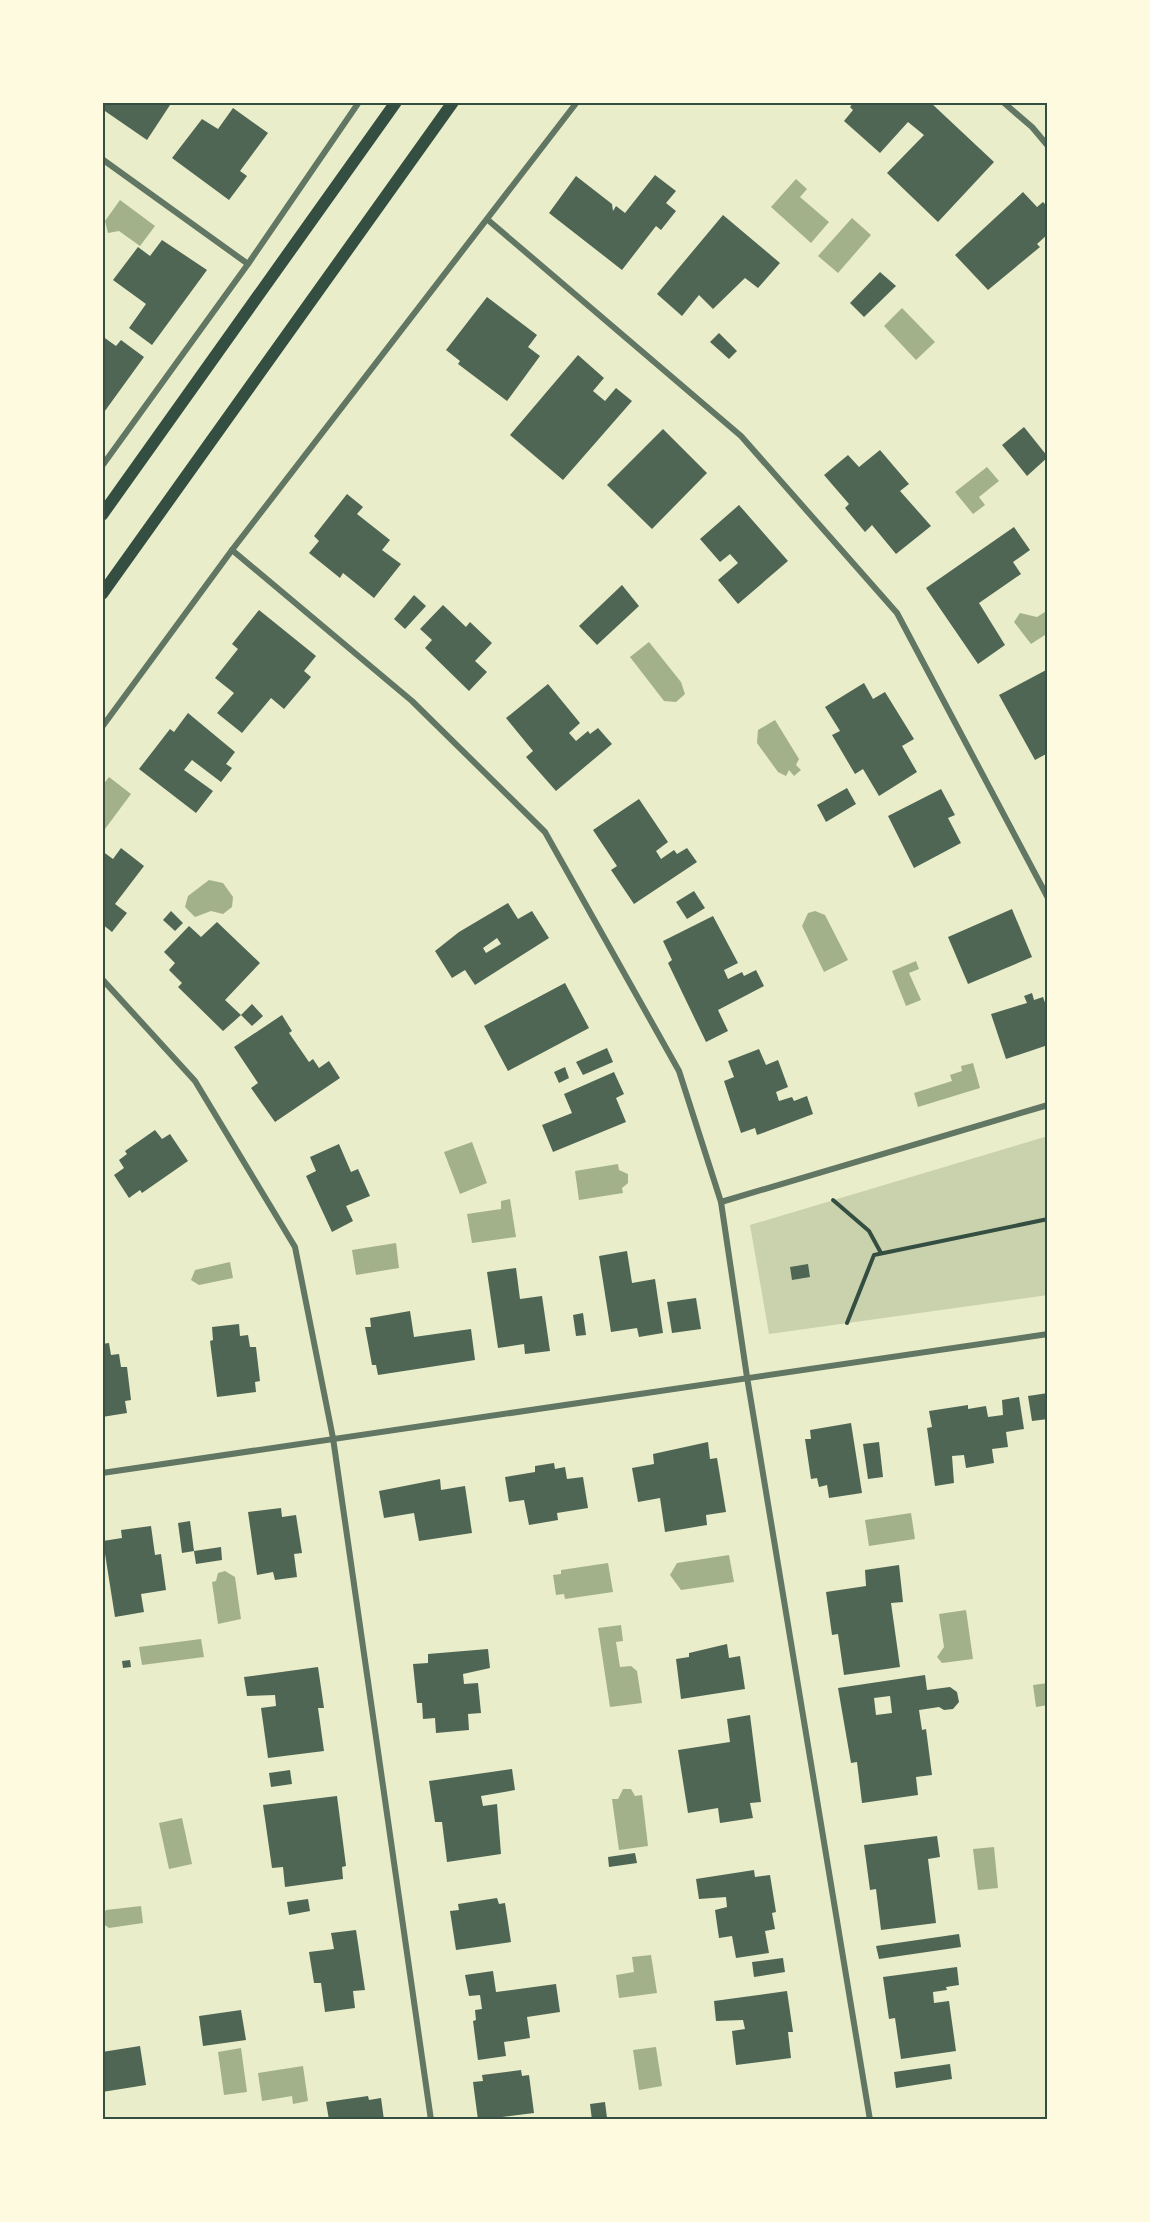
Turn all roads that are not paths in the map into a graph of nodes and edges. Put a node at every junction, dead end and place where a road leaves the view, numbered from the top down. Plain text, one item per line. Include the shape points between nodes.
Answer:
1 (359, 102) edge
2 (396, 102) edge
3 (453, 102) edge
4 (577, 102) edge
5 (1003, 102) edge
6 (1048, 146) edge
7 (102, 159) edge
8 (488, 220) junction
9 (248, 264) junction
10 (102, 466) edge
11 (102, 515) edge
12 (232, 550) junction
13 (102, 594) edge
14 (102, 727) edge
15 (1048, 898) edge
16 (102, 979) edge
17 (1048, 1105) edge
18 (721, 1202) junction
19 (1048, 1334) edge
20 (747, 1377) junction
21 (333, 1438) junction
22 (102, 1473) edge
23 (431, 2120) edge
24 (870, 2120) edge

1 - 9 street
2 - 11 main road
3 - 13 main road
4 - 8 street
5 - 6 street
7 - 9 street
8 - 12 street
8 - 15 street via 741,436 897,613
9 - 10 street
12 - 14 street
12 - 18 street via 412,701 545,832 679,1071
16 - 21 street via 195,1081 295,1247
17 - 18 street
18 - 20 street
19 - 20 street
20 - 21 street
20 - 24 street
21 - 22 street
21 - 23 street

